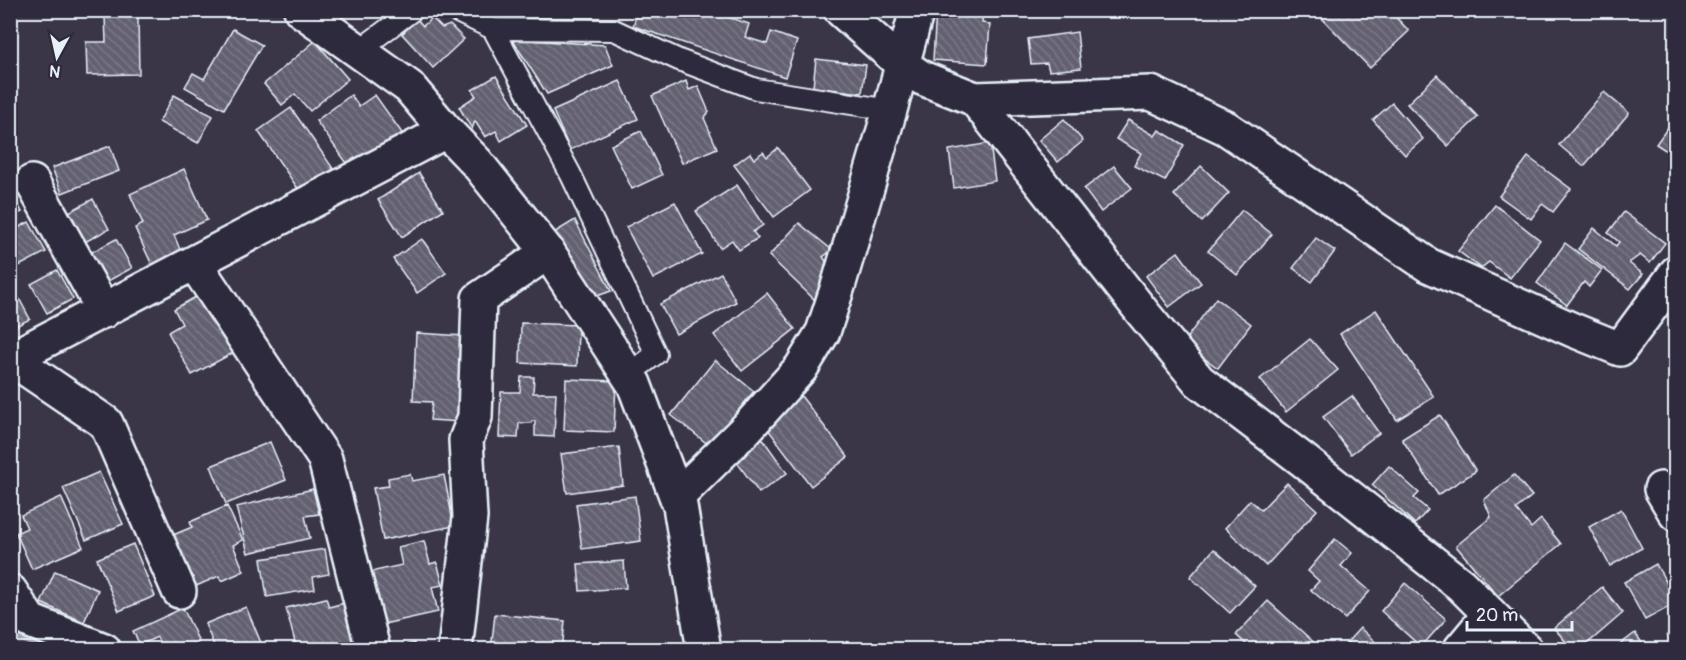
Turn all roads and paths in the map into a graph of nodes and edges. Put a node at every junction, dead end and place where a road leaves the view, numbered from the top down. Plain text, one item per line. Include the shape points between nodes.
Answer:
1 (301, 10) edge
2 (413, 10) edge
3 (453, 10) edge
4 (842, 10) edge
5 (917, 10) edge
6 (493, 29) junction
7 (358, 51) junction
8 (903, 65) junction
9 (975, 99) junction
10 (890, 110) junction
11 (446, 131) junction
12 (32, 182) dead end
13 (548, 252) junction
14 (195, 264) junction
15 (1676, 273) edge
16 (104, 311) junction
17 (11, 358) edge
18 (628, 375) junction
19 (677, 497) junction
20 (10, 591) edge
21 (179, 591) dead end
22 (1490, 614) junction
23 (373, 649) edge
24 (104, 650) edge
25 (455, 650) edge
26 (704, 650) edge
27 (1460, 650) edge
28 (1526, 650) edge

1 - 7 street
2 - 7 lane
3 - 6 lane
4 - 8 street
5 - 8 street
6 - 10 lane via 614,30 756,89
6 - 18 lane via 571,175 656,354
7 - 11 street via 409,87
8 - 9 street via 922,78
8 - 10 street
9 - 15 street via 1151,93 1226,128 1428,265 1620,349
9 - 22 street via 1199,381 1452,577
10 - 19 street via 823,332 801,368
11 - 13 street via 477,163
11 - 14 street
12 - 16 street
13 - 18 street
13 - 25 street via 479,299 475,417 466,440 470,517
14 - 16 street
14 - 23 street via 325,459
16 - 17 street
17 - 21 street via 106,423
18 - 19 street
19 - 26 street
20 - 24 street via 30,621
22 - 27 street
22 - 28 street

